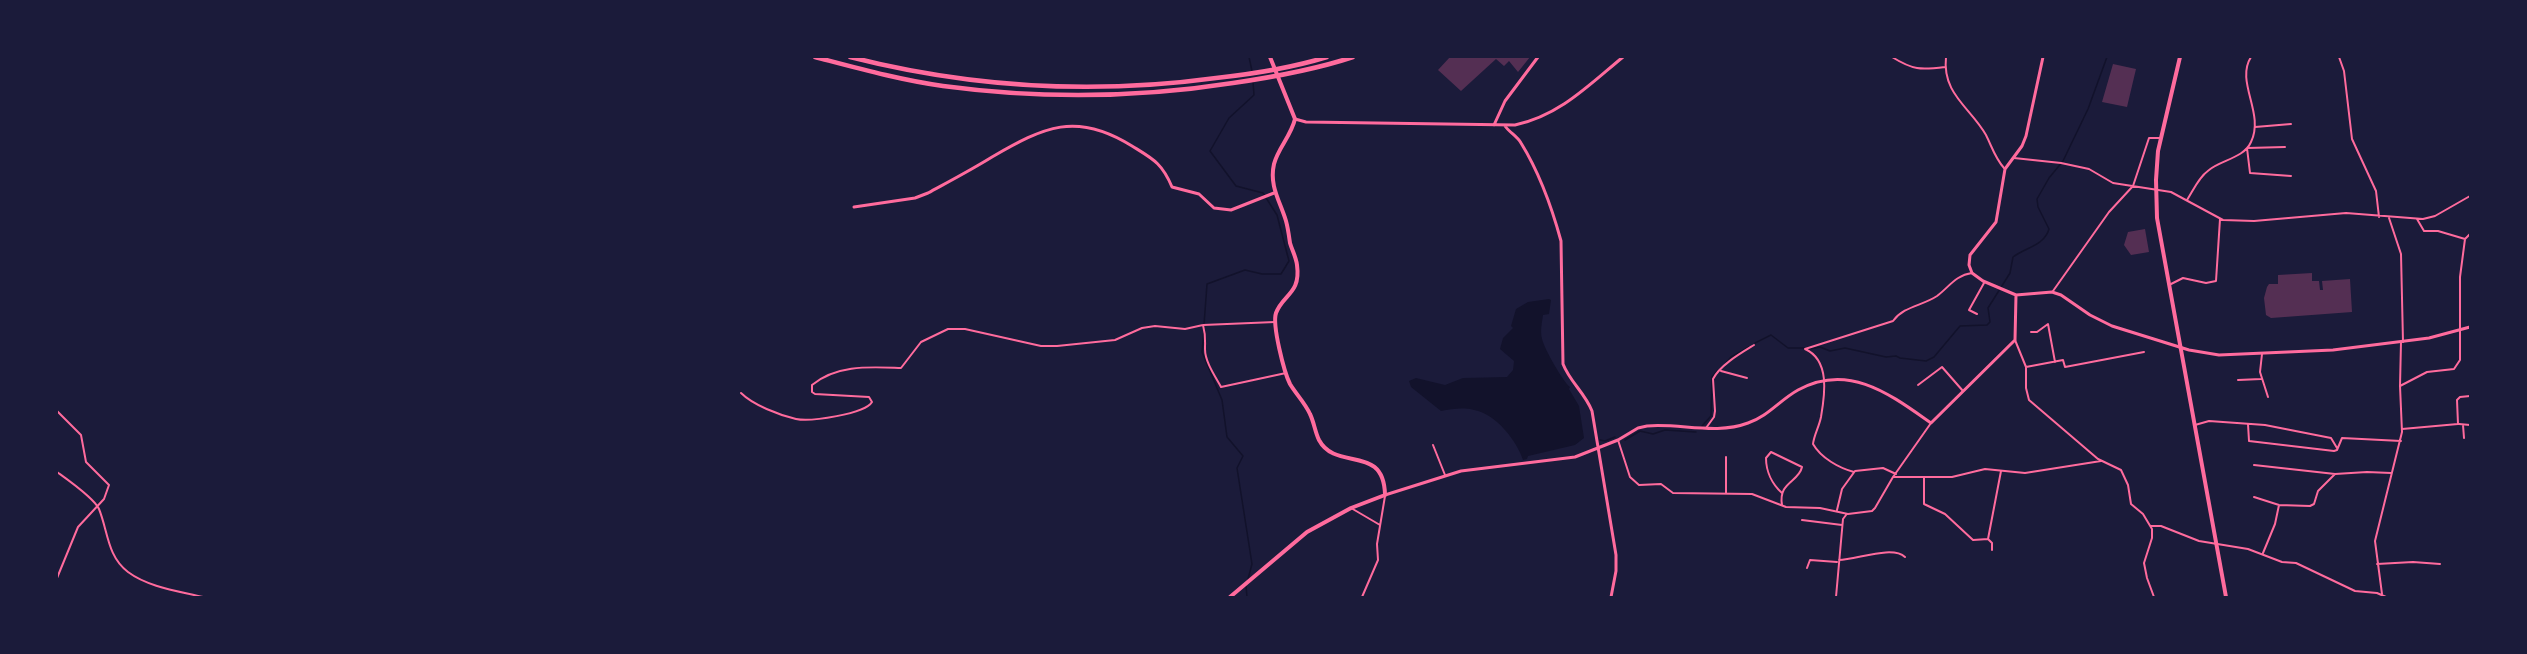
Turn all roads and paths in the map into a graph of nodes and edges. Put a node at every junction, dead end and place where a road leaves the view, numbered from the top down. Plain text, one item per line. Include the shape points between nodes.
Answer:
1 (815, 57) edge
2 (850, 57) edge
3 (1270, 57) edge
4 (1327, 57) edge
5 (1353, 57) edge
6 (1538, 57) edge
7 (1623, 57) edge
8 (1892, 57) edge
9 (1946, 57) edge
10 (2043, 57) edge
11 (2180, 57) edge
12 (2251, 57) edge
13 (2339, 57) edge
14 (1945, 67) junction
15 (1295, 119) junction
16 (2291, 124) dead end
17 (1494, 125) junction
18 (1505, 126) junction
19 (2255, 127) junction
20 (2160, 138) junction
21 (2285, 147) dead end
22 (2247, 148) junction
23 (2014, 158) junction
24 (2005, 169) junction
25 (2292, 176) dead end
26 (2133, 186) junction
27 (2156, 190) junction
28 (1274, 193) junction
29 (2470, 196) edge
30 (2187, 200) junction
31 (854, 207) dead end
32 (2379, 217) junction
33 (2389, 218) junction
34 (2220, 219) junction
35 (2417, 219) junction
36 (2470, 234) edge
37 (2465, 239) junction
38 (1972, 273) junction
39 (1984, 282) junction
40 (2169, 285) junction
41 (2052, 292) junction
42 (2016, 295) junction
43 (1977, 314) dead end
44 (1275, 322) junction
45 (1203, 325) junction
46 (2470, 327) edge
47 (2459, 331) junction
48 (2031, 332) dead end
49 (2015, 340) junction
50 (2402, 342) junction
51 (1754, 345) dead end
52 (2181, 348) junction
53 (2144, 352) dead end
54 (2262, 354) junction
55 (2055, 362) junction
56 (2026, 367) junction
57 (1720, 371) junction
58 (1286, 373) junction
59 (1747, 378) dead end
60 (2261, 379) junction
61 (2238, 380) dead end
62 (1824, 381) junction
63 (1918, 385) dead end
64 (2400, 386) junction
65 (1963, 391) junction
66 (741, 393) dead end
67 (2470, 396) edge
68 (2268, 397) dead end
69 (57, 411) edge
70 (1931, 423) junction
71 (2248, 424) junction
72 (2458, 424) junction
73 (2195, 425) junction
74 (2463, 425) junction
75 (2470, 426) edge
76 (1706, 428) junction
77 (2402, 429) junction
78 (2463, 438) dead end
79 (1618, 440) junction
80 (2401, 441) junction
81 (1433, 445) dead end
82 (1598, 448) junction
83 (2338, 448) junction
84 (1726, 457) dead end
85 (2101, 461) junction
86 (2254, 465) dead end
87 (2001, 471) junction
88 (57, 472) edge
89 (1854, 472) junction
90 (2391, 473) junction
91 (1896, 474) junction
92 (2335, 474) junction
93 (1444, 475) junction
94 (1893, 477) junction
95 (1924, 478) junction
96 (1782, 493) junction
97 (1726, 494) junction
98 (1385, 495) junction
99 (2254, 497) dead end
100 (2279, 505) junction
101 (1782, 506) junction
102 (98, 507) junction
103 (1351, 508) junction
104 (1836, 512) junction
105 (1848, 514) junction
106 (1802, 520) dead end
107 (1380, 525) junction
108 (1842, 525) junction
109 (2151, 526) junction
110 (1988, 539) junction
111 (2216, 543) junction
112 (1992, 550) dead end
113 (2262, 553) junction
114 (1905, 557) dead end
115 (1838, 561) junction
116 (2377, 564) junction
117 (2440, 564) dead end
118 (1807, 568) dead end
119 (57, 578) edge
120 (2382, 594) junction
121 (2363, 595) edge
122 (203, 597) edge
123 (1230, 597) edge
124 (1362, 597) edge
125 (1611, 597) edge
126 (1836, 597) edge
127 (2154, 597) edge
128 (2226, 597) edge
129 (2386, 597) edge

1 - 5 highway via 943,86 1020,93 1114,94 1200,88 1301,71
2 - 4 highway via 942,77 1019,85 1113,87 1199,81
3 - 15 main road
6 - 17 street via 1505,101
7 - 18 street via 1546,117
8 - 14 street via 1921,70
9 - 14 street
10 - 23 street via 2026,136
11 - 20 main road
12 - 19 street via 2245,73
13 - 32 street via 2352,139 2376,191
14 - 24 street via 1957,101 1985,135
15 - 17 street
15 - 28 main road via 1277,154
16 - 19 street
17 - 18 street
18 - 82 street via 1520,140 1556,221 1563,253 1563,364 1588,400
19 - 22 street
20 - 26 street via 2149,138
20 - 27 main road
21 - 22 street
22 - 25 street via 2250,173
22 - 30 street via 2207,171
23 - 24 street
23 - 26 street via 2095,170 2113,183
24 - 38 street via 1998,217 1970,255
26 - 27 street
26 - 41 street via 2116,203
27 - 30 street
27 - 40 main road
28 - 31 street via 1231,210 1214,208 1199,194 1172,187 1158,162 1117,136 1073,126 1039,132 915,198
28 - 44 main road via 1287,223 1297,265 1292,293 1279,308
29 - 35 street via 2435,216
30 - 34 street
32 - 33 street
32 - 34 street via 2346,213 2254,221
33 - 35 street
33 - 50 street via 2401,254
34 - 40 street via 2216,281 2182,278
35 - 37 street via 2424,231
36 - 37 street
37 - 47 street
38 - 39 street
38 - 62 street via 1961,275 1935,297 1900,312 1893,321 1805,349 1813,353 1823,368
39 - 42 street
39 - 43 street via 1969,310
40 - 52 main road
41 - 42 street
41 - 52 street via 2106,323
42 - 49 street
44 - 45 street
44 - 58 main road
45 - 58 street via 1207,357 1221,387
45 - 66 street via 1185,329 1155,326 1115,340 1057,346 948,328 921,342 901,368 864,366 815,382 811,389 814,394 872,400 866,409 837,416 798,420
46 - 47 street
47 - 50 street
47 - 64 street via 2460,358 2455,368 2427,372
48 - 55 street via 2048,324
49 - 56 street
49 - 65 street
50 - 54 street via 2333,351
50 - 64 street
51 - 57 street
52 - 54 street via 2219,355
52 - 73 main road
53 - 55 street via 2065,367 2063,360
54 - 60 street
55 - 56 street
56 - 85 street via 2029,400
57 - 59 street
57 - 76 street via 1713,379 1714,417
58 - 98 main road via 1312,417 1320,441 1338,454 1374,465 1382,474
60 - 61 street
60 - 68 street
62 - 70 street via 1844,380 1881,389
62 - 76 street via 1799,390 1749,423
62 - 89 street via 1821,417 1812,444 1820,454
63 - 65 street via 1942,367
64 - 77 street
65 - 70 street
67 - 72 street via 2457,400
69 - 102 street via 81,435 86,462 109,485
70 - 91 street
71 - 73 street via 2209,421
71 - 83 street via 2331,438
71 - 83 street via 2248,441 2334,451
72 - 74 street
72 - 77 street
73 - 111 main road
74 - 75 street
74 - 78 street
76 - 79 street via 1647,426
77 - 80 street
79 - 82 street
79 - 97 street via 1634,483 1661,484 1673,493
80 - 83 street via 2344,438
80 - 90 street
81 - 93 street
82 - 93 street via 1575,457
82 - 125 street via 1616,555
84 - 97 street
85 - 87 street via 2044,471
85 - 109 street via 2121,470 2131,504
86 - 92 street
87 - 95 street via 1985,469 1952,477
87 - 110 street
88 - 102 street
89 - 91 street via 1883,468
89 - 104 street via 1842,489
90 - 92 street
90 - 116 street via 2375,541
91 - 94 street
92 - 100 street via 2318,491 2312,505
93 - 98 street
94 - 95 street
94 - 105 street via 1872,511
95 - 110 street via 1926,506 1945,514 1972,540
96 - 96 street via 1772,482 1765,461 1771,452 1802,467
96 - 101 street
97 - 101 street via 1752,494
98 - 103 main road
98 - 107 street
99 - 100 street
100 - 113 street
101 - 104 street
102 - 119 street via 78,527
102 - 122 street via 106,538 128,572 153,584
103 - 107 street
103 - 123 main road via 1307,532
104 - 105 street
105 - 108 street
106 - 108 street
107 - 124 street via 1378,560
108 - 115 street
109 - 111 street
109 - 127 street via 2152,538 2144,563
110 - 112 street
111 - 113 street
111 - 128 main road
113 - 121 street
114 - 115 street via 1887,553
115 - 118 street via 1810,560
115 - 126 street
116 - 117 street
116 - 120 street
120 - 121 street
120 - 129 street

